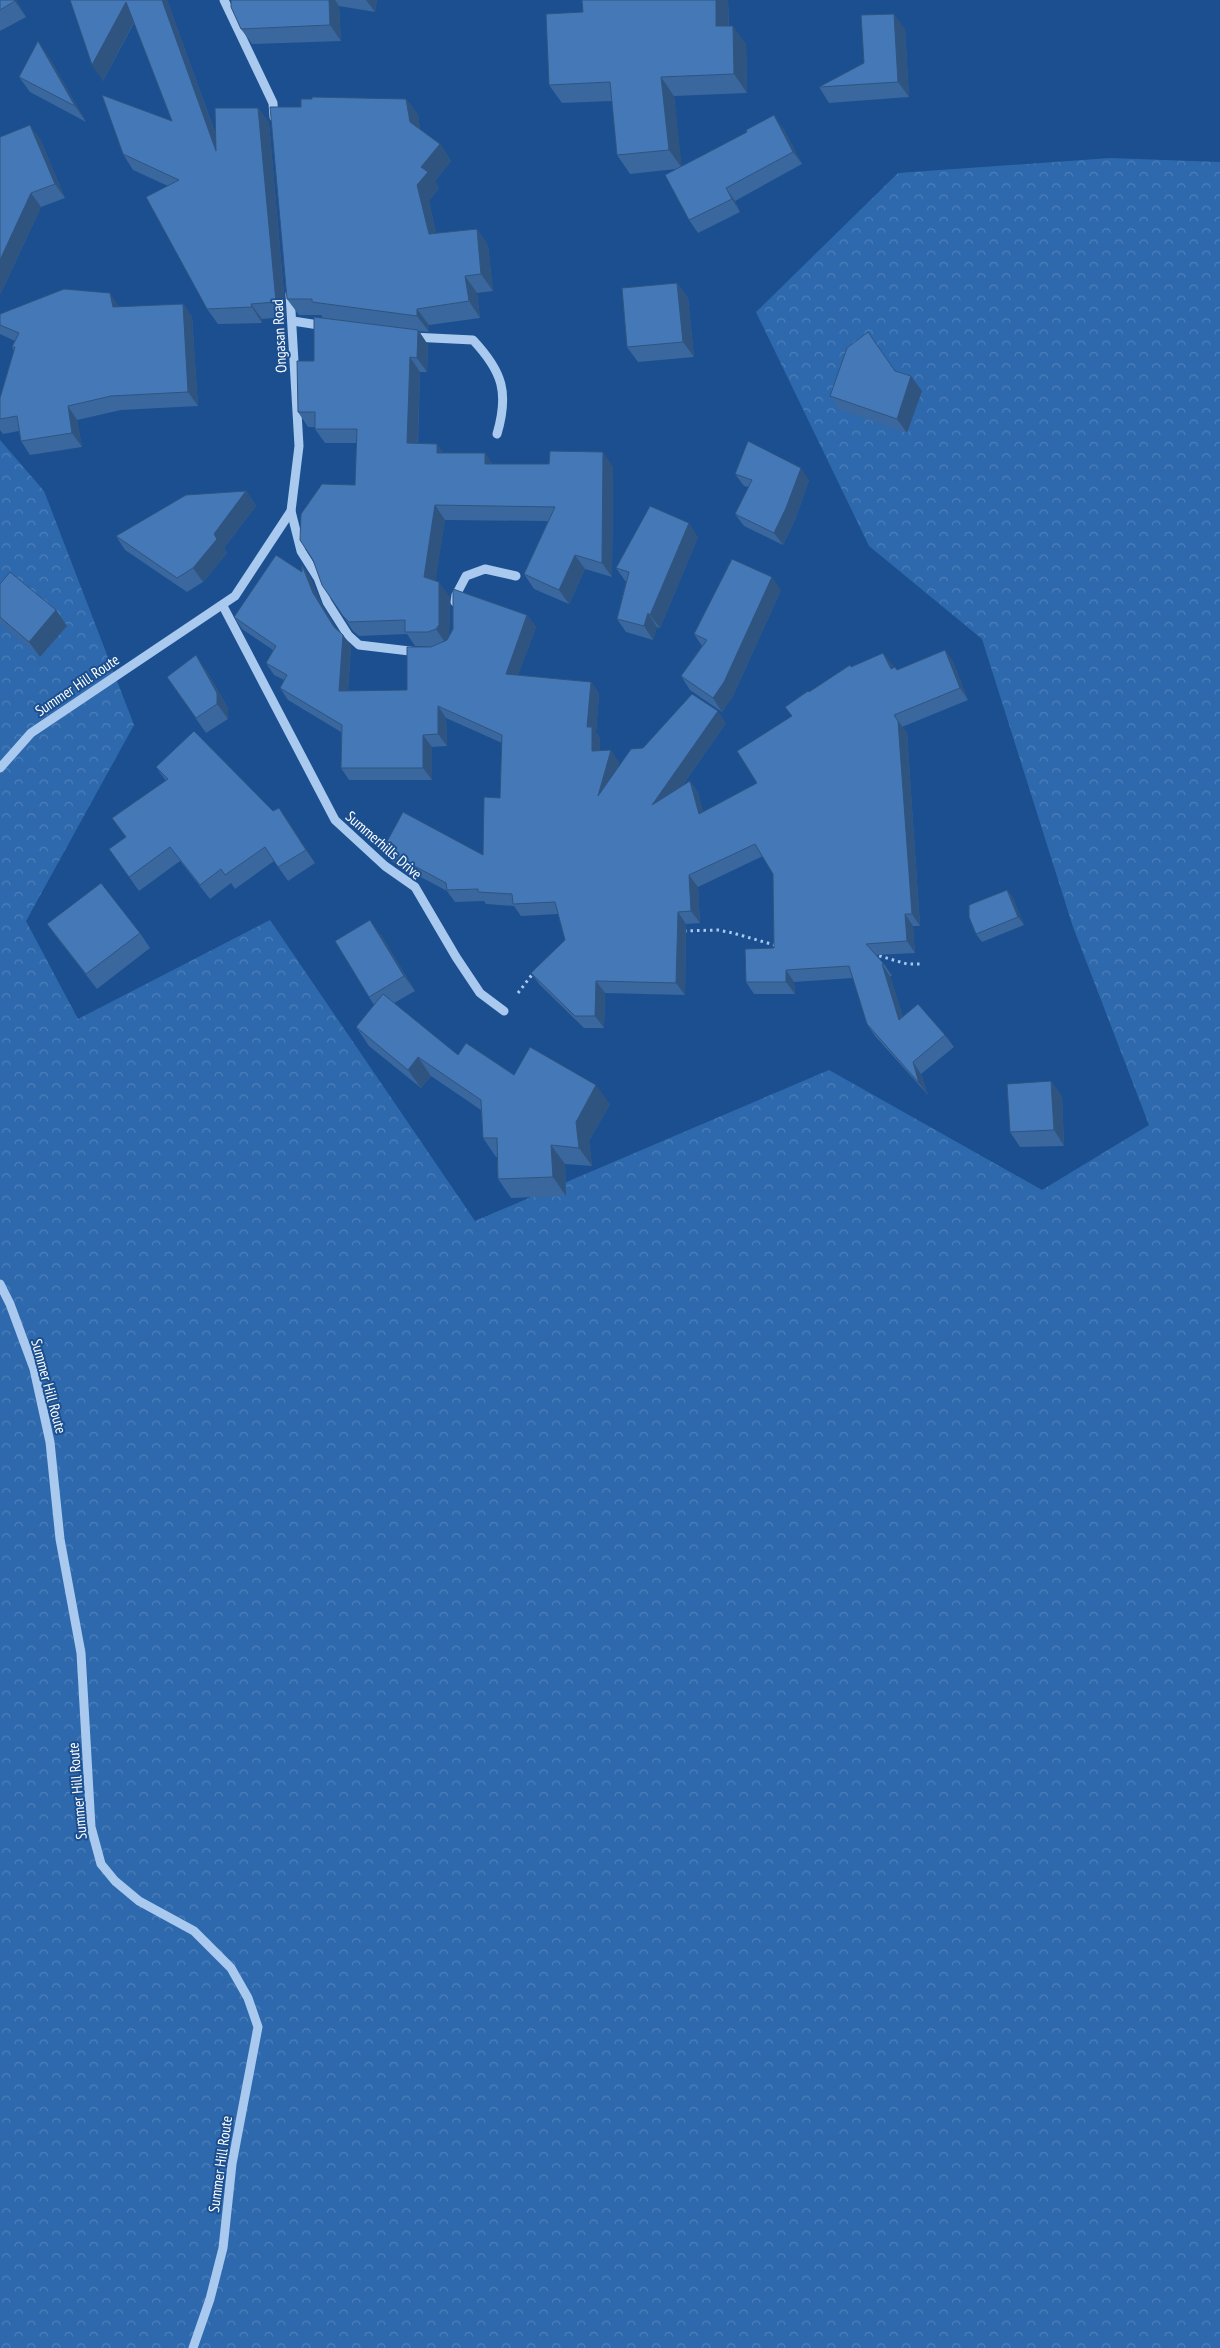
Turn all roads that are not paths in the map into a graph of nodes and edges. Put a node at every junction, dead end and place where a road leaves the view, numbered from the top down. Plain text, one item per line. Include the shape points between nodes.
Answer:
1 (224, 0) edge
2 (275, 128) edge
3 (290, 284) edge
4 (293, 322) junction
5 (331, 326) edge
6 (398, 335) edge
7 (497, 434) dead end
8 (291, 511) junction
9 (516, 576) dead end
10 (223, 606) junction
11 (454, 610) edge
12 (177, 633) joint
13 (426, 652) edge
14 (0, 768) edge
15 (504, 1011) road end
16 (0, 1284) edge
17 (193, 2348) edge

1 - 2 street via 273,103
3 - 4 street, Ongasan Road
4 - 5 street
4 - 8 street, Ongasan Road via 298,446
6 - 7 street via 473,340 489,357 503,394 503,412
8 - 10 street, Ongasan Road via 235,596
8 - 13 street via 301,551 348,635 359,645
9 - 11 street via 485,569 466,576 456,595
10 - 12 street, Ongasan Road
10 - 15 street, Summerhills Drive via 335,820 385,866 414,887 480,993
12 - 14 street, Summer Hill Route via 103,687 31,733
16 - 17 street, Summer Hill Route via 34,1369 50,1442 60,1539 81,1653 91,1827 101,1864 114,1881 139,1902 194,1931 231,1968 248,1998 258,2027 232,2164 223,2248

